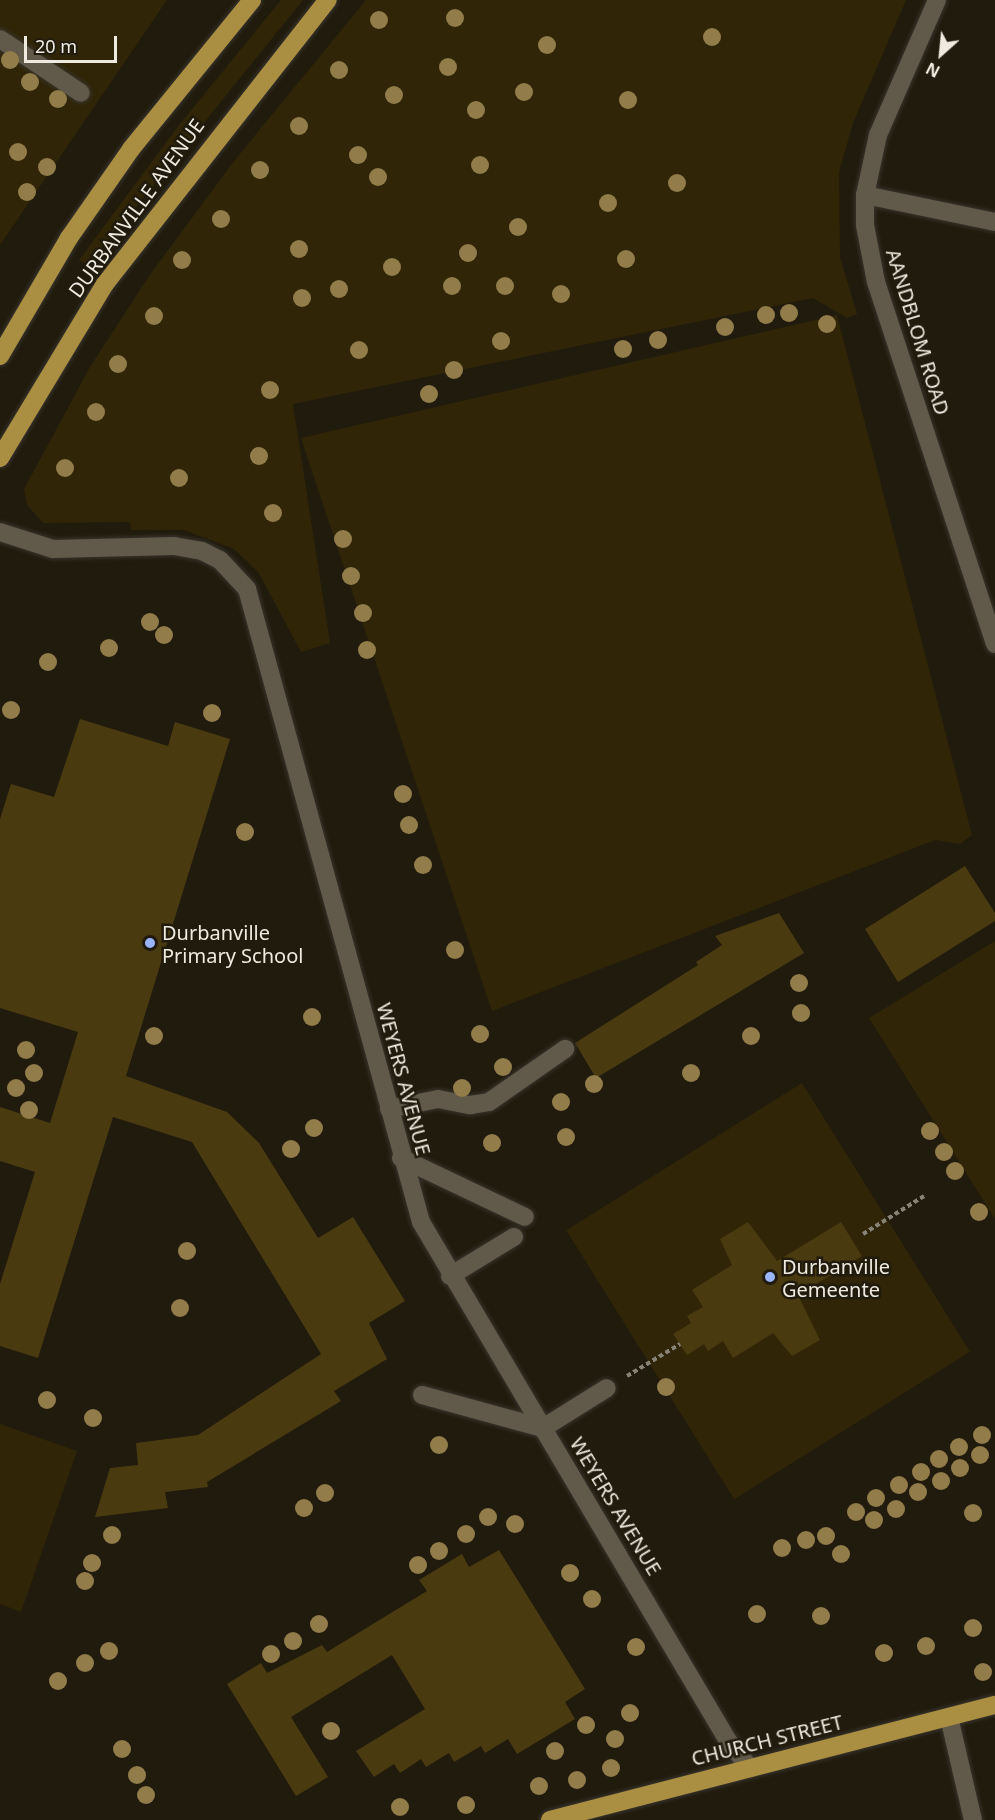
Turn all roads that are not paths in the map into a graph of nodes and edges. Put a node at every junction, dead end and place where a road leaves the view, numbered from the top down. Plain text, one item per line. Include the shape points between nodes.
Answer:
1 (252, 0) edge
2 (328, 0) edge
3 (938, 0) edge
4 (0, 39) edge
5 (81, 93) dead end
6 (865, 195) junction
7 (995, 222) edge
8 (0, 356) edge
9 (0, 458) edge
10 (0, 532) edge
11 (995, 644) edge
12 (565, 1049) dead end
13 (389, 1109) junction
14 (401, 1158) junction
15 (525, 1217) dead end
16 (514, 1237) dead end
17 (450, 1276) junction
18 (607, 1388) road end
19 (422, 1395) dead end
20 (543, 1428) junction
21 (995, 1705) edge
22 (948, 1717) junction
23 (750, 1768) junction
24 (550, 1820) edge
25 (973, 1820) edge

1 - 8 main road, DURBANVILLE AVENUE via 131,149 69,238
2 - 9 main road, DURBANVILLE AVENUE via 105,284
3 - 6 street, AANDBLOM ROAD via 878,135
4 - 5 street
6 - 7 street
6 - 11 street, AANDBLOM ROAD via 868,254
10 - 13 street, WEYERS AVENUE via 53,549 174,546 202,551 220,560 247,589
12 - 13 street via 489,1102 470,1105 438,1099
13 - 14 street, WEYERS AVENUE
14 - 15 street
14 - 17 street, WEYERS AVENUE via 421,1222
16 - 17 street
17 - 20 street, WEYERS AVENUE
18 - 20 street
19 - 20 street
20 - 23 street, WEYERS AVENUE via 728,1741
21 - 22 main road, CHURCH STREET
22 - 23 main road, CHURCH STREET
22 - 25 street
23 - 24 main road, CHURCH STREET

